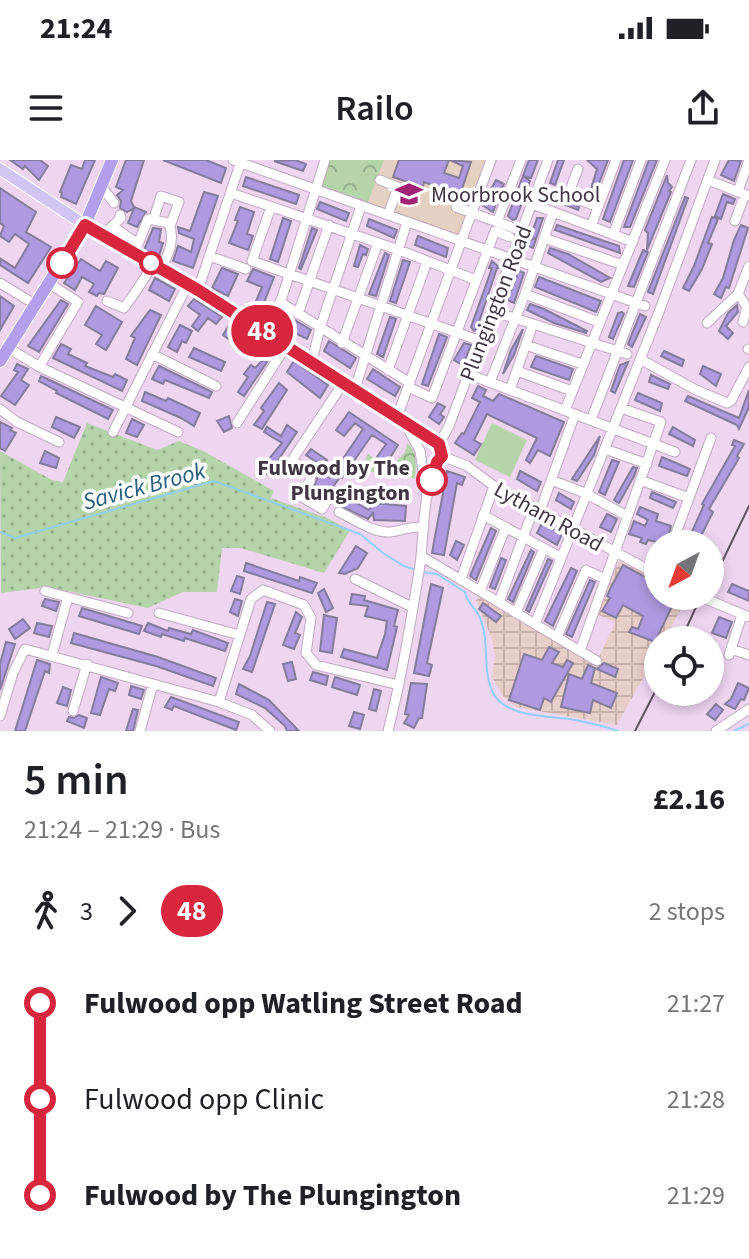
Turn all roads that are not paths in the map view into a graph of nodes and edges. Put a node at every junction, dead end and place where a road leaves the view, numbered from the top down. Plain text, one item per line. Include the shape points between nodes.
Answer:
1 (112, 160) edge
2 (325, 160) edge
3 (491, 160) edge
4 (521, 160) edge
5 (548, 160) edge
6 (616, 160) edge
7 (641, 160) edge
8 (665, 160) edge
9 (691, 160) edge
10 (749, 160) edge
11 (238, 161) edge
12 (712, 161) edge
13 (0, 169) edge
14 (578, 169) dead end
15 (380, 180) dead end
16 (708, 180) junction
17 (102, 187) junction
18 (398, 187) junction
19 (315, 190) junction
20 (557, 191) dead end
21 (231, 193) junction
22 (414, 194) dead end
23 (744, 194) edge
24 (568, 195) junction
25 (114, 203) dead end
26 (532, 204) junction
27 (361, 206) junction
28 (271, 207) junction
29 (456, 207) dead end
30 (598, 207) junction
31 (553, 212) junction
32 (473, 213) junction
33 (120, 215) dead end
34 (388, 215) junction
35 (154, 218) junction
36 (307, 218) junction
37 (735, 221) dead end
38 (407, 222) junction
39 (497, 222) junction
40 (85, 225) junction
41 (329, 225) junction
42 (112, 226) junction
43 (170, 226) junction
44 (591, 226) junction
45 (522, 231) junction
46 (352, 234) junction
47 (613, 235) junction
48 (102, 236) junction
49 (510, 237) dead end
50 (544, 238) junction
51 (463, 242) junction
52 (633, 242) junction
53 (378, 243) junction
54 (136, 249) junction
55 (399, 250) junction
56 (487, 250) junction
57 (209, 256) junction
58 (512, 259) junction
59 (427, 262) junction
60 (623, 265) junction
61 (157, 267) junction
62 (534, 267) junction
63 (246, 269) dead end
64 (452, 272) junction
65 (748, 272) edge
66 (289, 274) junction
67 (476, 280) junction
68 (310, 281) junction
69 (0, 283) edge
70 (50, 284) junction
71 (188, 284) junction
72 (333, 289) junction
73 (198, 290) junction
74 (525, 294) junction
75 (738, 294) junction
76 (611, 295) junction
77 (359, 298) junction
78 (107, 301) dead end
79 (280, 302) junction
80 (36, 305) junction
81 (379, 305) junction
82 (640, 305) junction
83 (492, 311) junction
84 (298, 314) junction
85 (407, 316) junction
86 (516, 318) junction
87 (599, 322) junction
88 (743, 322) dead end
89 (707, 323) dead end
90 (432, 324) junction
91 (533, 324) junction
92 (320, 328) junction
93 (455, 333) junction
94 (270, 336) junction
95 (481, 341) junction
96 (342, 343) junction
97 (590, 343) junction
98 (526, 345) junction
99 (286, 346) junction
100 (4, 352) edge
101 (622, 353) junction
102 (152, 354) junction
103 (365, 357) junction
104 (640, 359) junction
105 (312, 361) junction
106 (582, 364) junction
107 (39, 367) junction
108 (749, 367) edge
109 (388, 370) junction
110 (517, 371) junction
111 (468, 374) junction
112 (344, 382) junction
113 (490, 382) junction
114 (409, 385) junction
115 (216, 386) dead end
116 (355, 389) junction
117 (510, 390) junction
118 (572, 391) junction
119 (125, 406) junction
120 (621, 408) junction
121 (0, 409) edge
122 (565, 410) junction
123 (575, 414) junction
124 (400, 420) junction
125 (591, 420) junction
126 (237, 423) dead end
127 (612, 428) junction
128 (113, 432) dead end
129 (178, 432) dead end
130 (711, 438) dead end
131 (59, 442) dead end
132 (436, 443) junction
133 (654, 444) junction
134 (605, 449) junction
135 (675, 452) dead end
136 (421, 455) junction
137 (440, 459) junction
138 (647, 464) junction
139 (551, 480) junction
140 (640, 480) junction
141 (494, 486) junction
142 (585, 493) junction
143 (427, 497) junction
144 (329, 498) dead end
145 (689, 498) junction
146 (537, 510) junction
147 (339, 512) dead end
148 (483, 515) junction
149 (627, 516) junction
150 (424, 527) junction
151 (506, 527) junction
152 (571, 529) junction
153 (677, 530) edge
154 (524, 537) junction
155 (544, 548) junction
156 (614, 552) junction
157 (560, 557) junction
158 (420, 560) junction
159 (644, 568) edge
160 (355, 579) dead end
161 (461, 579) junction
162 (605, 579) junction
163 (45, 591) dead end
164 (480, 591) junction
165 (68, 597) junction
166 (499, 602) junction
167 (412, 607) junction
168 (724, 607) edge
169 (128, 613) dead end
170 (159, 613) dead end
171 (516, 613) junction
172 (746, 616) edge
173 (535, 624) junction
174 (239, 635) junction
175 (557, 637) junction
176 (580, 651) junction
177 (52, 655) junction
178 (749, 655) edge
179 (597, 661) dead end
180 (87, 664) junction
181 (153, 684) junction
182 (399, 685) junction
183 (219, 702) junction
184 (749, 709) edge
185 (73, 711) dead end
186 (0, 716) edge
187 (140, 731) edge
188 (270, 731) edge
189 (388, 731) edge
190 (716, 731) edge

1 - 17 highway
2 - 19 street
3 - 32 street
4 - 39 street
5 - 26 street, Plungington Road
6 - 30 street
7 - 47 street
8 - 52 street
9 - 82 street
10 - 23 street
11 - 19 street
11 - 21 street
12 - 16 street
13 - 40 main road
14 - 24 street
15 - 18 street
16 - 23 street
16 - 104 street
17 - 25 street
17 - 40 highway
18 - 22 street
18 - 34 street
19 - 27 street
19 - 36 street
20 - 24 street
21 - 28 street
21 - 57 street
23 - 37 street
24 - 30 street
26 - 31 street
26 - 45 street, Plungington Road
27 - 34 street
27 - 46 street
28 - 36 street
28 - 66 street via 252,261
29 - 32 street
30 - 44 street
31 - 44 street
31 - 50 street
32 - 39 street
32 - 51 street
33 - 42 street
34 - 38 street
35 - 43 street
35 - 43 street via 161,196 179,202
35 - 54 street via 145,222
36 - 41 street
36 - 66 street
38 - 51 street
38 - 55 street
39 - 45 street
40 - 48 street
40 - 70 highway
41 - 46 street
41 - 68 street
42 - 48 street
42 - 54 street
43 - 61 street via 169,254
44 - 47 street
45 - 58 street, Plungington Road
46 - 53 street
46 - 72 street
47 - 52 street
48 - 54 street
49 - 56 street via 495,231
50 - 60 street
50 - 62 street
51 - 56 street
51 - 64 street
52 - 60 street
53 - 55 street
53 - 77 street
54 - 61 street
55 - 59 street
55 - 81 street
56 - 58 street
56 - 67 street
57 - 63 street
57 - 73 street
58 - 62 street
58 - 83 street, Plungington Road
59 - 64 street
59 - 85 street
60 - 76 street
61 - 71 street
61 - 78 street via 124,308
62 - 74 street
62 - 76 street
64 - 67 street
64 - 90 street
65 - 75 street
66 - 68 street
66 - 79 street
67 - 93 street
68 - 72 street
68 - 84 street
69 - 80 street
70 - 80 highway
70 - 107 street via 78,302
71 - 73 street
71 - 102 street
72 - 77 street
72 - 92 street
73 - 94 street
74 - 86 street
74 - 87 street
75 - 88 street via 747,307
75 - 89 street
76 - 82 street
76 - 87 street
77 - 81 street
77 - 96 street
79 - 84 street
79 - 94 street
80 - 100 highway
81 - 85 street
81 - 103 street
82 - 101 street
83 - 86 street
83 - 95 street, Plungington Road
84 - 92 street
85 - 90 street
85 - 109 street
86 - 91 street
86 - 113 street
87 - 97 street
90 - 93 street
90 - 114 street
91 - 97 street
91 - 98 street
92 - 96 street
92 - 105 street
93 - 95 street
93 - 114 street via 432,398
94 - 99 street
95 - 111 street, Plungington Road
96 - 103 street
97 - 101 street
97 - 106 street
98 - 106 street
98 - 110 street
99 - 105 street
99 - 126 street
100 - 107 street
101 - 125 street
102 - 115 street
102 - 119 street
103 - 109 street
103 - 116 street
104 - 108 street via 727,403
104 - 120 street
105 - 112 street
106 - 118 street
107 - 119 street
109 - 114 street
110 - 117 street
110 - 118 street
111 - 113 street
111 - 132 street, Plungington Road via 449,426
112 - 116 street
112 - 144 street via 293,464 311,476 300,496 322,509
113 - 117 street
114 - 124 street
116 - 124 street
117 - 122 street
118 - 122 street
119 - 128 street
119 - 129 street
120 - 127 street
120 - 133 street via 661,422
121 - 131 street
122 - 123 street
123 - 125 street
123 - 139 street
124 - 132 street
124 - 136 street
125 - 127 street
127 - 133 street
127 - 134 street
130 - 145 street
132 - 136 street via 425,443
132 - 137 street
133 - 135 street
133 - 138 street
134 - 138 street
134 - 142 street
136 - 137 street, Lytham Road via 429,464
136 - 143 street
137 - 141 street, Lytham Road via 467,466
137 - 143 street
138 - 140 street
139 - 142 street
139 - 146 street
140 - 145 street
140 - 149 street
141 - 146 street, Lytham Road
141 - 148 street
142 - 149 street
142 - 152 street
143 - 150 street
145 - 153 street
146 - 152 street, Lytham Road
146 - 154 street
147 - 150 street via 390,532
148 - 151 street
148 - 161 street
149 - 156 street
150 - 158 street
151 - 154 street
151 - 164 street
152 - 156 street, Lytham Road
152 - 157 street
154 - 155 street
154 - 166 street
155 - 157 street
155 - 171 street
156 - 159 street, Lytham Road
156 - 162 street
157 - 173 street
158 - 161 street
158 - 167 street
160 - 167 street
161 - 164 street
162 - 175 street via 586,570
162 - 176 street
163 - 165 street
164 - 166 street
165 - 169 street
165 - 177 street
166 - 171 street
167 - 182 street
168 - 172 street
170 - 174 street
171 - 173 street
172 - 178 street via 730,652
173 - 175 street
174 - 182 street via 251,599 263,590 304,605 311,618 306,653 316,665
174 - 183 street
175 - 176 street
176 - 179 street
177 - 180 street
177 - 186 street via 25,649
180 - 181 street
180 - 185 street
181 - 183 street
181 - 187 street
182 - 189 street
183 - 188 street via 252,715
184 - 190 street

